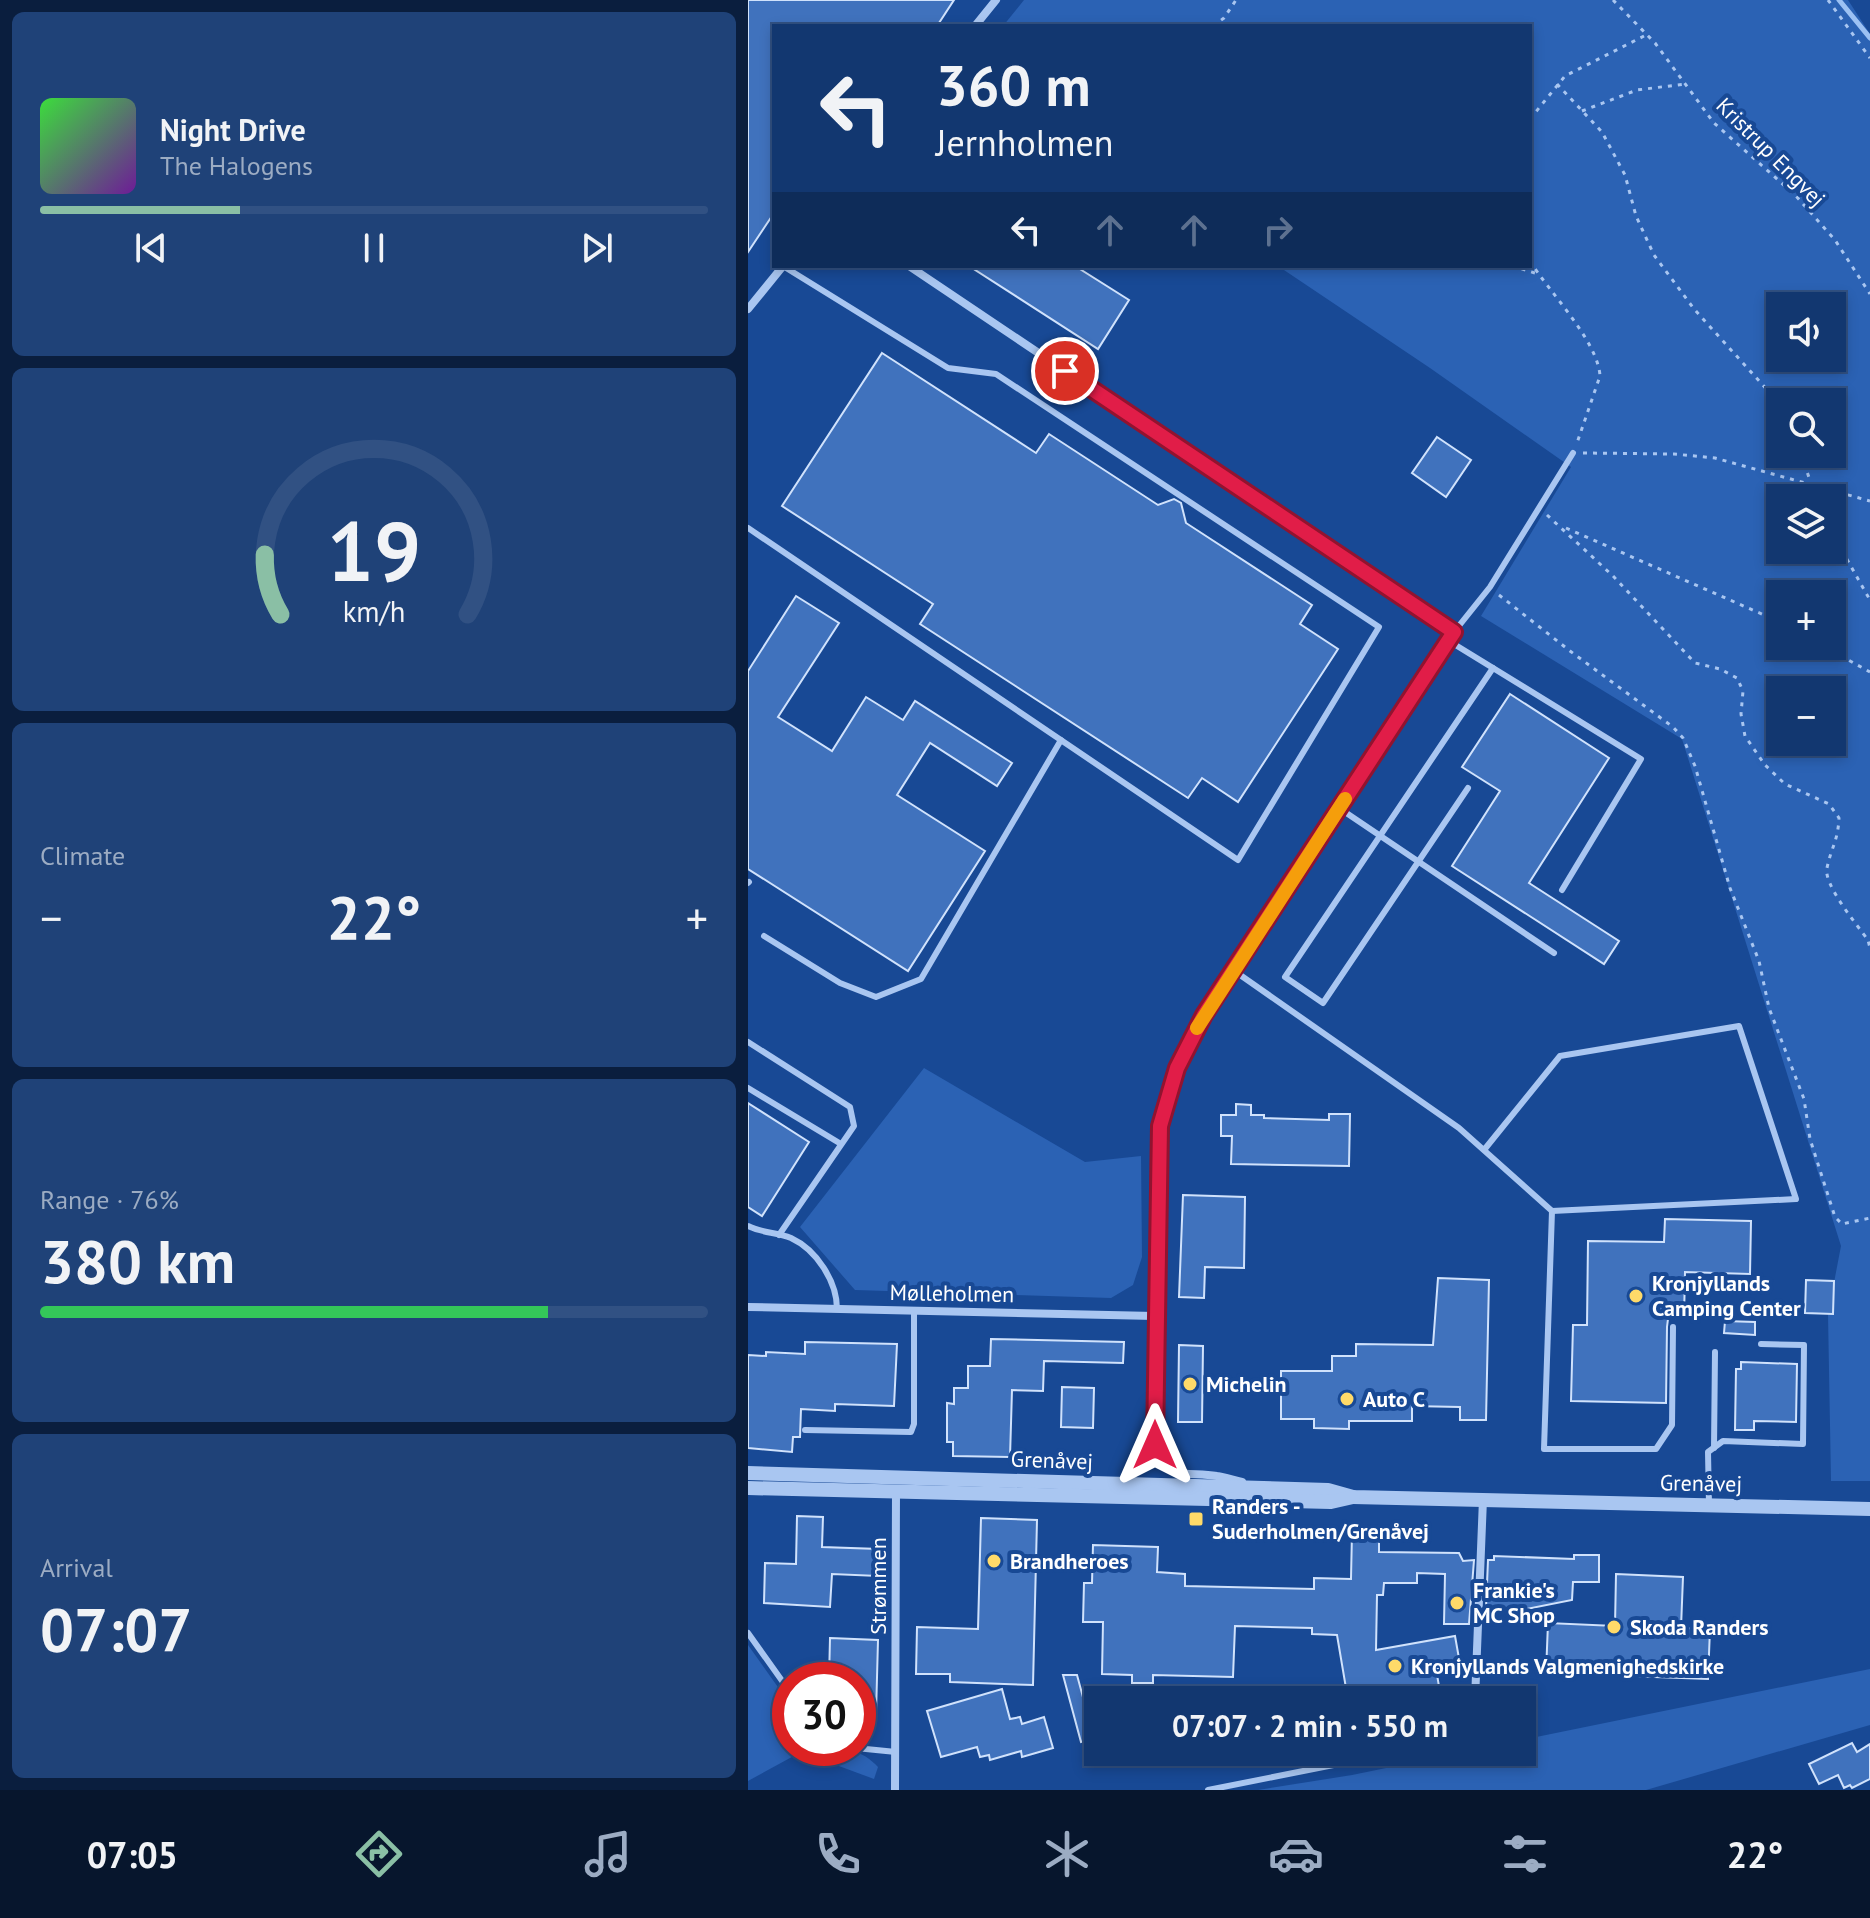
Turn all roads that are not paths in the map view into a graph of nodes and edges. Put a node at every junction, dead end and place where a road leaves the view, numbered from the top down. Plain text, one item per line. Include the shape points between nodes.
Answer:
1 (996, 0) edge
2 (977, 24) edge
3 (781, 268) edge
4 (786, 268) edge
5 (912, 268) edge
6 (748, 309) edge
7 (1573, 453) road end
8 (748, 528) edge
9 (1451, 637) junction
10 (1493, 668) junction
11 (1061, 740) junction
12 (1468, 788) dead end
13 (1339, 808) junction
14 (1380, 836) junction
15 (1418, 862) junction
16 (1562, 890) dead end
17 (764, 936) dead end
18 (1554, 953) dead end
19 (1233, 970) junction
20 (748, 1042) edge
21 (748, 1088) edge
22 (841, 1144) junction
23 (1484, 1150) junction
24 (1552, 1211) junction
25 (748, 1226) edge
26 (779, 1235) junction
27 (748, 1307) edge
28 (837, 1309) junction
29 (914, 1310) junction
30 (1155, 1316) junction
31 (1673, 1327) dead end
32 (1761, 1344) dead end
33 (1715, 1352) dead end
34 (805, 1430) dead end
35 (1714, 1448) junction
36 (748, 1473) edge
37 (896, 1485) junction
38 (748, 1488) edge
39 (1266, 1488) junction
40 (1353, 1497) junction
41 (1483, 1499) junction
42 (1709, 1505) junction
43 (1870, 1509) edge
44 (748, 1633) edge
45 (772, 1667) edge
46 (1476, 1686) edge
47 (876, 1750) edge
48 (896, 1752) junction
49 (1329, 1766) edge
50 (895, 1790) edge
51 (1208, 1790) edge

1 - 2 street
3 - 6 street
4 - 11 lane via 948,368 996,374 1379,627 1238,860
5 - 9 street
7 - 9 lane via 1490,587
8 - 11 lane
9 - 10 lane
9 - 13 street
10 - 14 lane
10 - 16 lane via 1641,759
11 - 17 lane via 921,979 876,997 840,983
12 - 15 lane
13 - 14 lane
13 - 19 street
14 - 15 lane
14 - 15 lane via 1285,977 1323,1003
15 - 18 lane
19 - 23 lane
19 - 30 street via 1177,1068 1160,1126
20 - 22 lane via 850,1107 854,1126
21 - 22 lane
22 - 26 lane
23 - 24 lane
23 - 24 lane via 1560,1056 1739,1026 1796,1199
24 - 31 lane via 1544,1449 1656,1449 1672,1425
25 - 26 lane
26 - 28 lane via 808,1251 828,1275
27 - 28 street, Mølleholmen
28 - 29 street, Mølleholmen
29 - 30 street, Mølleholmen
29 - 34 lane via 911,1432
30 - 39 street via 1155,1445 1165,1465 1179,1474
32 - 35 lane via 1804,1345 1803,1444 1723,1441
33 - 35 lane
35 - 42 lane via 1708,1452
36 - 37 street, Grenåvej
37 - 38 street, Grenåvej
37 - 39 street, Grenåvej
37 - 40 street, Grenåvej via 1331,1502
37 - 48 street, Strømmen
39 - 40 street, Grenåvej via 1328,1490
40 - 41 street, Grenåvej
41 - 42 street, Grenåvej
41 - 46 street
42 - 43 street, Grenåvej
44 - 45 lane
47 - 48 lane
48 - 50 street, Strømmen
49 - 51 lane

